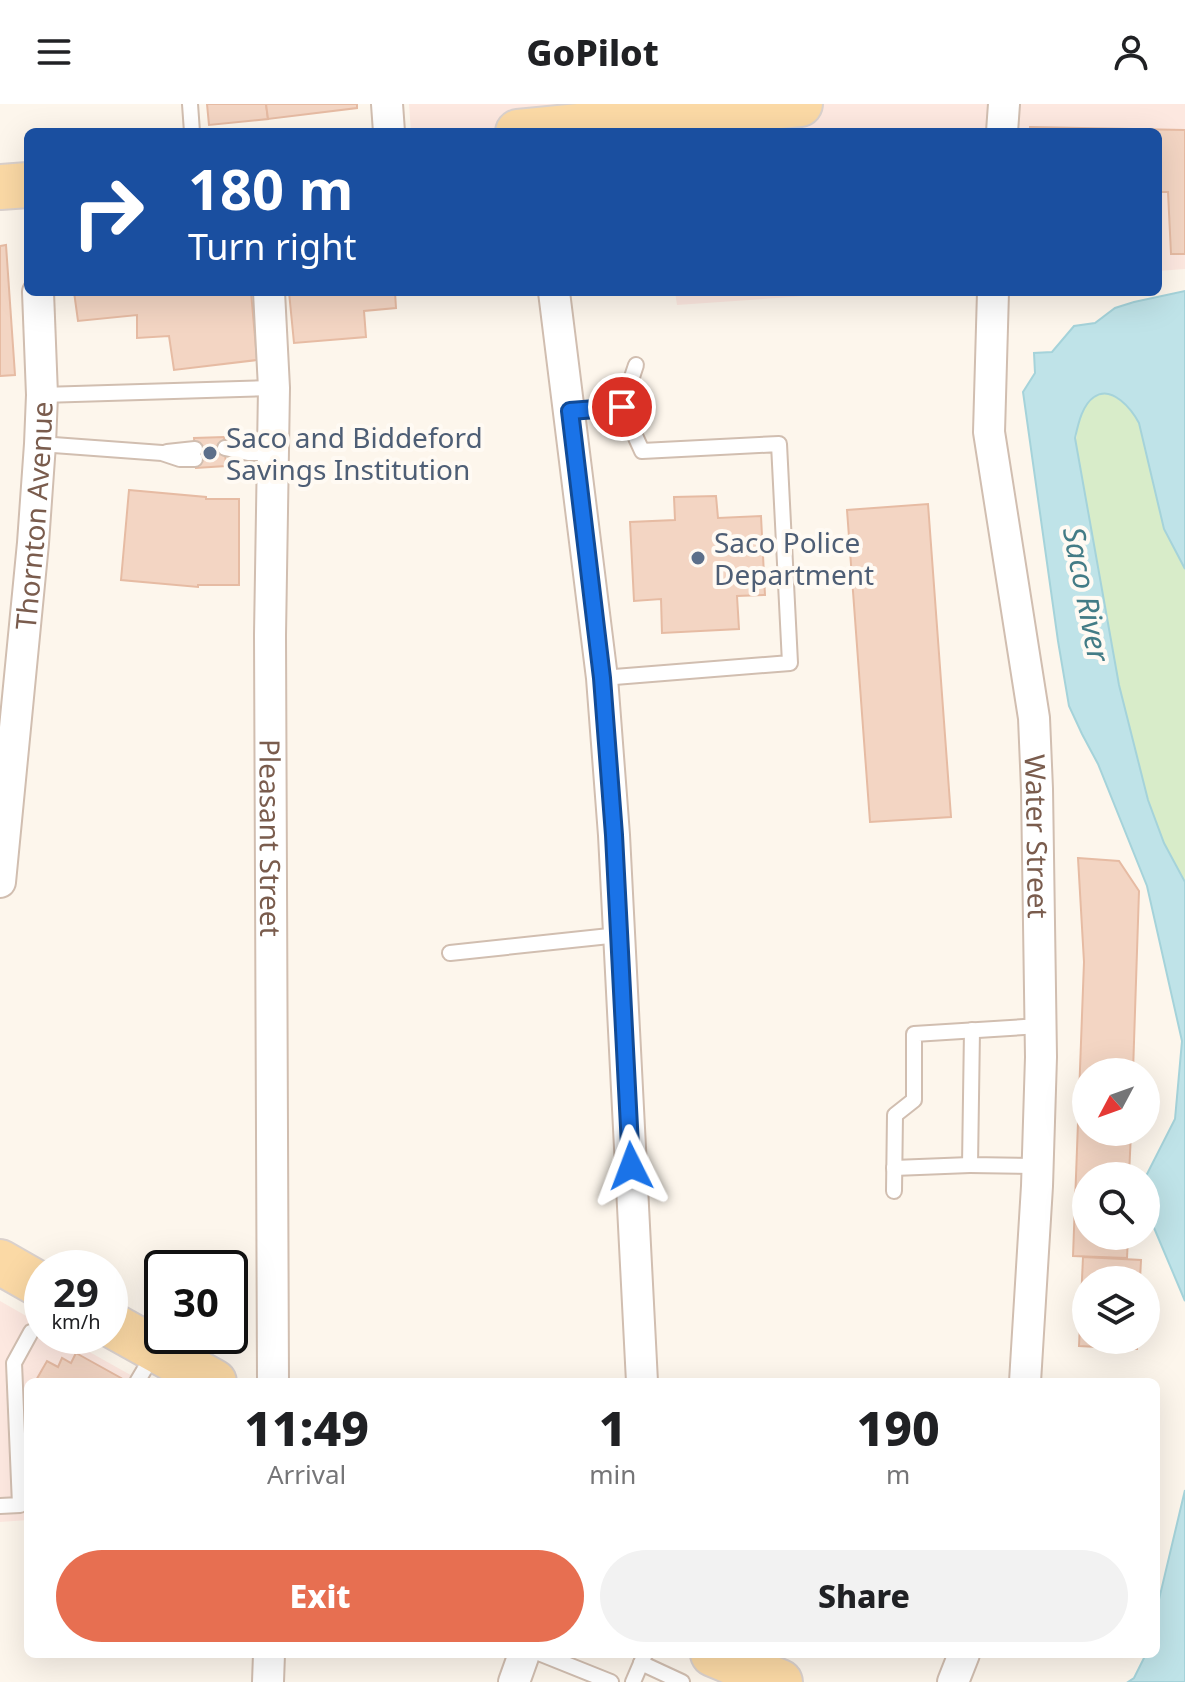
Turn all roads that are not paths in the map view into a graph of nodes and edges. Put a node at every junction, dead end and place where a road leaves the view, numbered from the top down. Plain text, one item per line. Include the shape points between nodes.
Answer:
1 (190, 104) edge
2 (387, 104) edge
3 (800, 104) edge
4 (1004, 104) edge
5 (192, 128) edge
6 (389, 128) edge
7 (565, 128) edge
8 (1002, 128) edge
9 (24, 185) edge
10 (0, 187) edge
11 (38, 296) edge
12 (269, 296) edge
13 (555, 296) edge
14 (993, 296) edge
15 (636, 365) dead end
16 (274, 388) junction
17 (42, 395) junction
18 (622, 407) junction
19 (570, 411) junction
20 (40, 444) junction
21 (225, 453) dead end
22 (260, 453) junction
23 (195, 454) dead end
24 (602, 678) junction
25 (0, 882) edge
26 (619, 935) junction
27 (450, 953) dead end
28 (1040, 1026) junction
29 (972, 1030) junction
30 (970, 1165) junction
31 (1038, 1166) junction
32 (894, 1168) junction
33 (894, 1191) dead end
34 (0, 1262) edge
35 (24, 1276) edge
36 (24, 1345) edge
37 (128, 1352) edge
38 (142, 1373) edge
39 (182, 1378) edge
40 (273, 1378) edge
41 (642, 1378) edge
42 (1025, 1378) edge
43 (24, 1505) edge
44 (0, 1506) edge
45 (269, 1658) edge
46 (523, 1658) edge
47 (551, 1658) edge
48 (643, 1658) edge
49 (722, 1658) edge
50 (962, 1658) edge
51 (268, 1682) edge
52 (514, 1682) edge
53 (611, 1682) edge
54 (633, 1682) edge
55 (682, 1682) edge
56 (779, 1682) edge
57 (953, 1682) edge

1 - 5 lane
2 - 6 street
3 - 7 main road
4 - 8 street
9 - 10 main road
11 - 17 street, Thornton Avenue
12 - 16 street, Pleasant Street
13 - 19 street
14 - 28 street, Water Street via 989,432 1034,718
15 - 18 lane
16 - 17 lane
16 - 22 street, Pleasant Street
17 - 20 street, Thornton Avenue
18 - 19 lane
18 - 24 lane via 642,451 779,444 790,663
19 - 24 street
20 - 23 lane
20 - 25 street, Thornton Avenue
21 - 22 lane
22 - 40 street, Pleasant Street via 270,666
24 - 26 street
26 - 27 lane
26 - 41 street
28 - 29 lane
28 - 31 street, Water Street
29 - 30 lane
29 - 32 lane via 914,1034 914,1100 895,1115
30 - 31 lane
30 - 32 lane
31 - 42 street, Water Street
32 - 33 lane
34 - 35 main road
36 - 43 lane via 14,1363
37 - 38 main road
38 - 39 main road
43 - 44 lane
45 - 51 street
46 - 52 street
47 - 53 lane
48 - 54 lane
48 - 55 lane
49 - 56 main road
50 - 57 street

